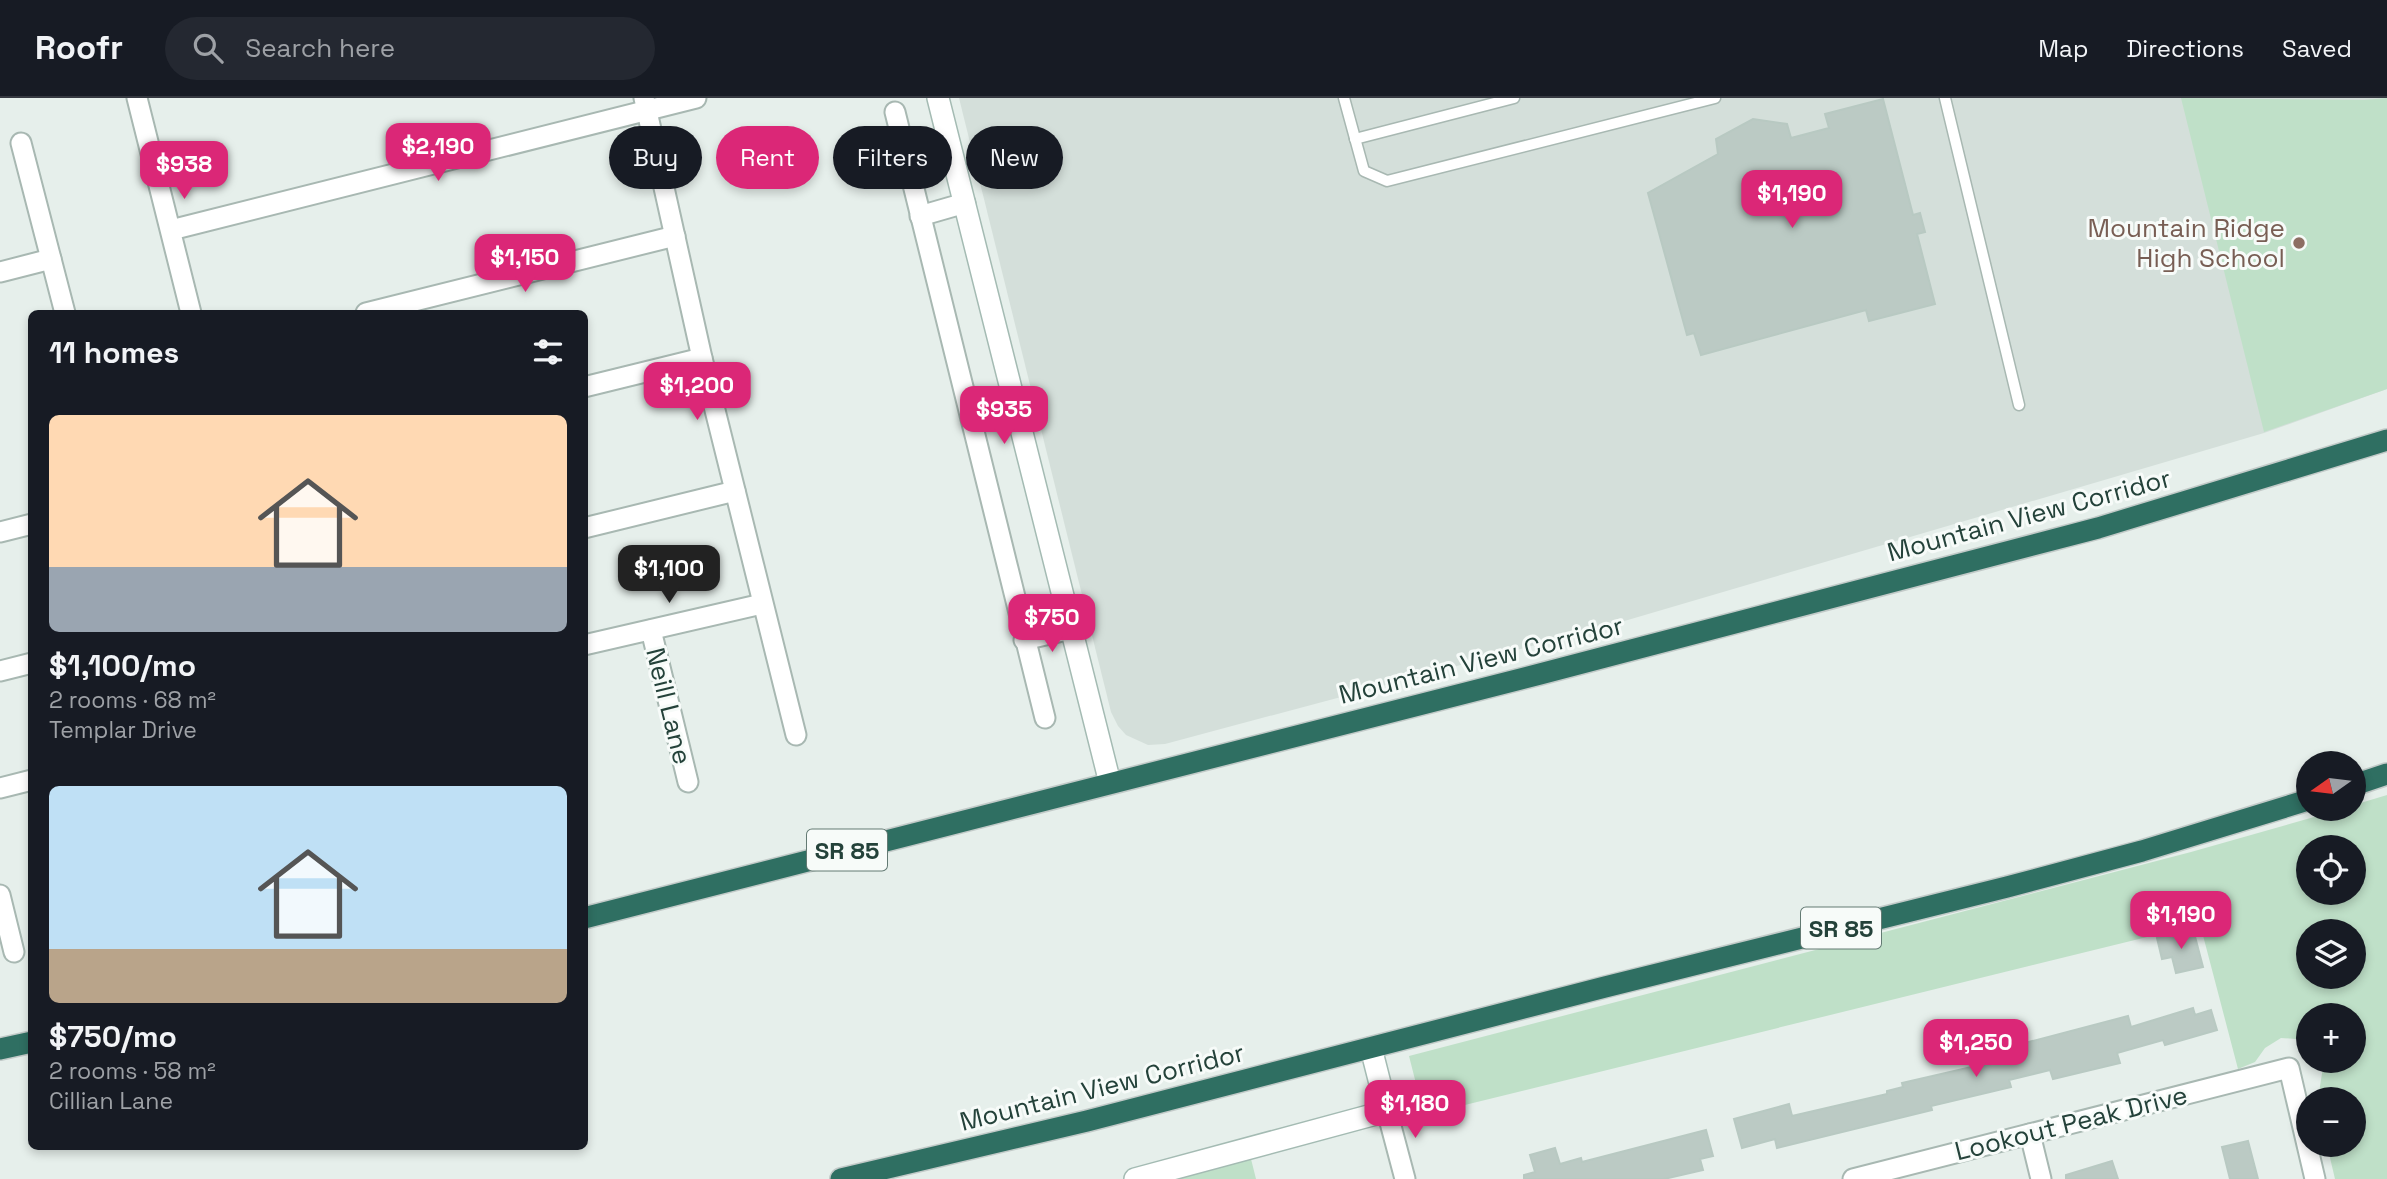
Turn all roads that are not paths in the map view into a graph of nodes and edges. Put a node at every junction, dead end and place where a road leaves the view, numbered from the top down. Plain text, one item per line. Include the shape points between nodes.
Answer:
1 (137, 98) edge
2 (696, 98) edge
3 (938, 98) edge
4 (1344, 98) edge
5 (1514, 98) edge
6 (1715, 98) edge
7 (1945, 98) edge
8 (645, 104) edge
9 (895, 112) dead end
10 (1355, 139) junction
11 (21, 143) dead end
12 (965, 203) junction
13 (920, 216) junction
14 (171, 230) junction
15 (675, 236) junction
16 (51, 259) junction
17 (0, 272) edge
18 (64, 310) edge
19 (190, 310) edge
20 (378, 310) edge
21 (702, 358) junction
22 (588, 386) edge
23 (2019, 405) dead end
24 (2387, 440) edge
25 (735, 491) junction
26 (28, 525) edge
27 (588, 527) edge
28 (0, 532) edge
29 (762, 604) junction
30 (1071, 629) junction
31 (651, 630) junction
32 (1024, 639) junction
33 (588, 644) edge
34 (28, 664) edge
35 (0, 671) edge
36 (1045, 718) dead end
37 (796, 735) dead end
38 (2387, 774) edge
39 (28, 781) edge
40 (2366, 781) edge
41 (688, 782) dead end
42 (1110, 783) junction
43 (0, 788) edge
44 (2296, 804) edge
45 (0, 895) edge
46 (588, 917) edge
47 (14, 952) dead end
48 (28, 1043) edge
49 (1371, 1048) junction
50 (0, 1049) edge
51 (1387, 1111) junction
52 (2030, 1134) junction
53 (841, 1179) edge
54 (1135, 1179) edge
55 (1405, 1179) edge
56 (1853, 1179) edge
57 (2041, 1179) edge
58 (2315, 1179) edge

1 - 14 street
2 - 8 street
3 - 12 street
4 - 10 lane
5 - 10 lane
6 - 10 lane via 1387,181 1364,171
7 - 23 lane
8 - 14 street
8 - 15 street
9 - 13 street
11 - 16 street
12 - 13 street
12 - 30 street
13 - 32 street
14 - 19 street
15 - 20 street
15 - 21 street
16 - 17 street
16 - 18 street
21 - 22 street
21 - 25 street
24 - 42 highway, Mountain View Corridor / SR 85 via 2098,528
25 - 27 street
25 - 29 street
26 - 28 street
29 - 31 street
29 - 37 street
30 - 32 street
30 - 42 street
31 - 33 street
31 - 41 street, Neill Lane
32 - 36 street
34 - 35 street
38 - 40 highway
39 - 43 street
42 - 46 highway, Mountain View Corridor / SR 85
44 - 49 highway, Mountain View Corridor / SR 85 via 2142,852
45 - 47 street
48 - 50 highway
49 - 51 street
49 - 53 highway, Mountain View Corridor / SR 85 via 1087,1122
51 - 54 street
51 - 55 street
52 - 56 street, Lookout Peak Drive
52 - 57 street
52 - 58 street, Lookout Peak Drive via 2289,1068

